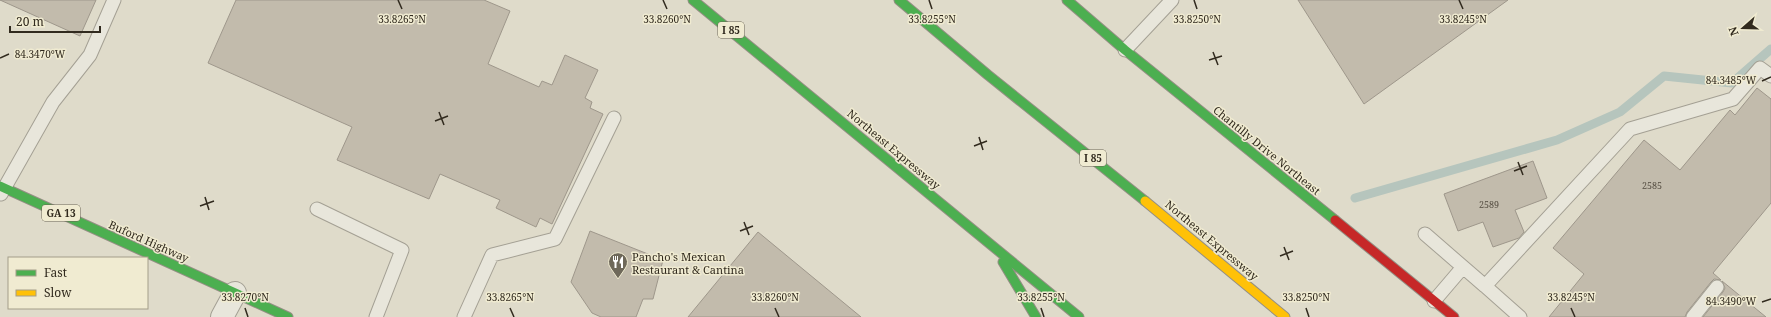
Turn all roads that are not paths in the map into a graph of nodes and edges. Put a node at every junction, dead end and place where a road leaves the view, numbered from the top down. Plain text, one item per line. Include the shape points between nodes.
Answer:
1 (114, 0) edge
2 (693, 0) edge
3 (899, 0) edge
4 (1067, 0) edge
5 (1172, 0) edge
6 (1125, 50) junction
7 (1771, 76) edge
8 (614, 118) dead end
9 (1, 190) edge
10 (317, 209) dead end
11 (1425, 234) dead end
12 (995, 249) junction
13 (1464, 267) junction
14 (1485, 286) junction
15 (1717, 287) dead end
16 (235, 293) junction
17 (1434, 301) junction
18 (1517, 316) edge
19 (222, 317) edge
20 (288, 317) edge
21 (376, 317) edge
22 (464, 317) edge
23 (1036, 317) edge
24 (1080, 317) edge
25 (1285, 317) edge
26 (1454, 317) edge
27 (1693, 317) edge

1 - 9 lane via 90,55 53,102
2 - 12 main road, Northeast Expressway / I 85
3 - 25 main road, Northeast Expressway / I 85
4 - 6 main road, Chantilly Drive Northeast
5 - 6 lane
6 - 17 main road, Chantilly Drive Northeast
7 - 14 lane via 1760,68 1733,99 1630,129
8 - 22 lane via 555,239 492,255
9 - 16 main road, Buford Highway / GA 13
10 - 21 lane via 402,250
11 - 13 lane
12 - 23 main road
12 - 24 main road, Northeast Expressway / I 85
13 - 14 lane
13 - 17 lane
14 - 18 lane
15 - 27 lane
16 - 19 street
16 - 20 main road, Buford Highway / GA 13
17 - 26 main road, Chantilly Drive Northeast

